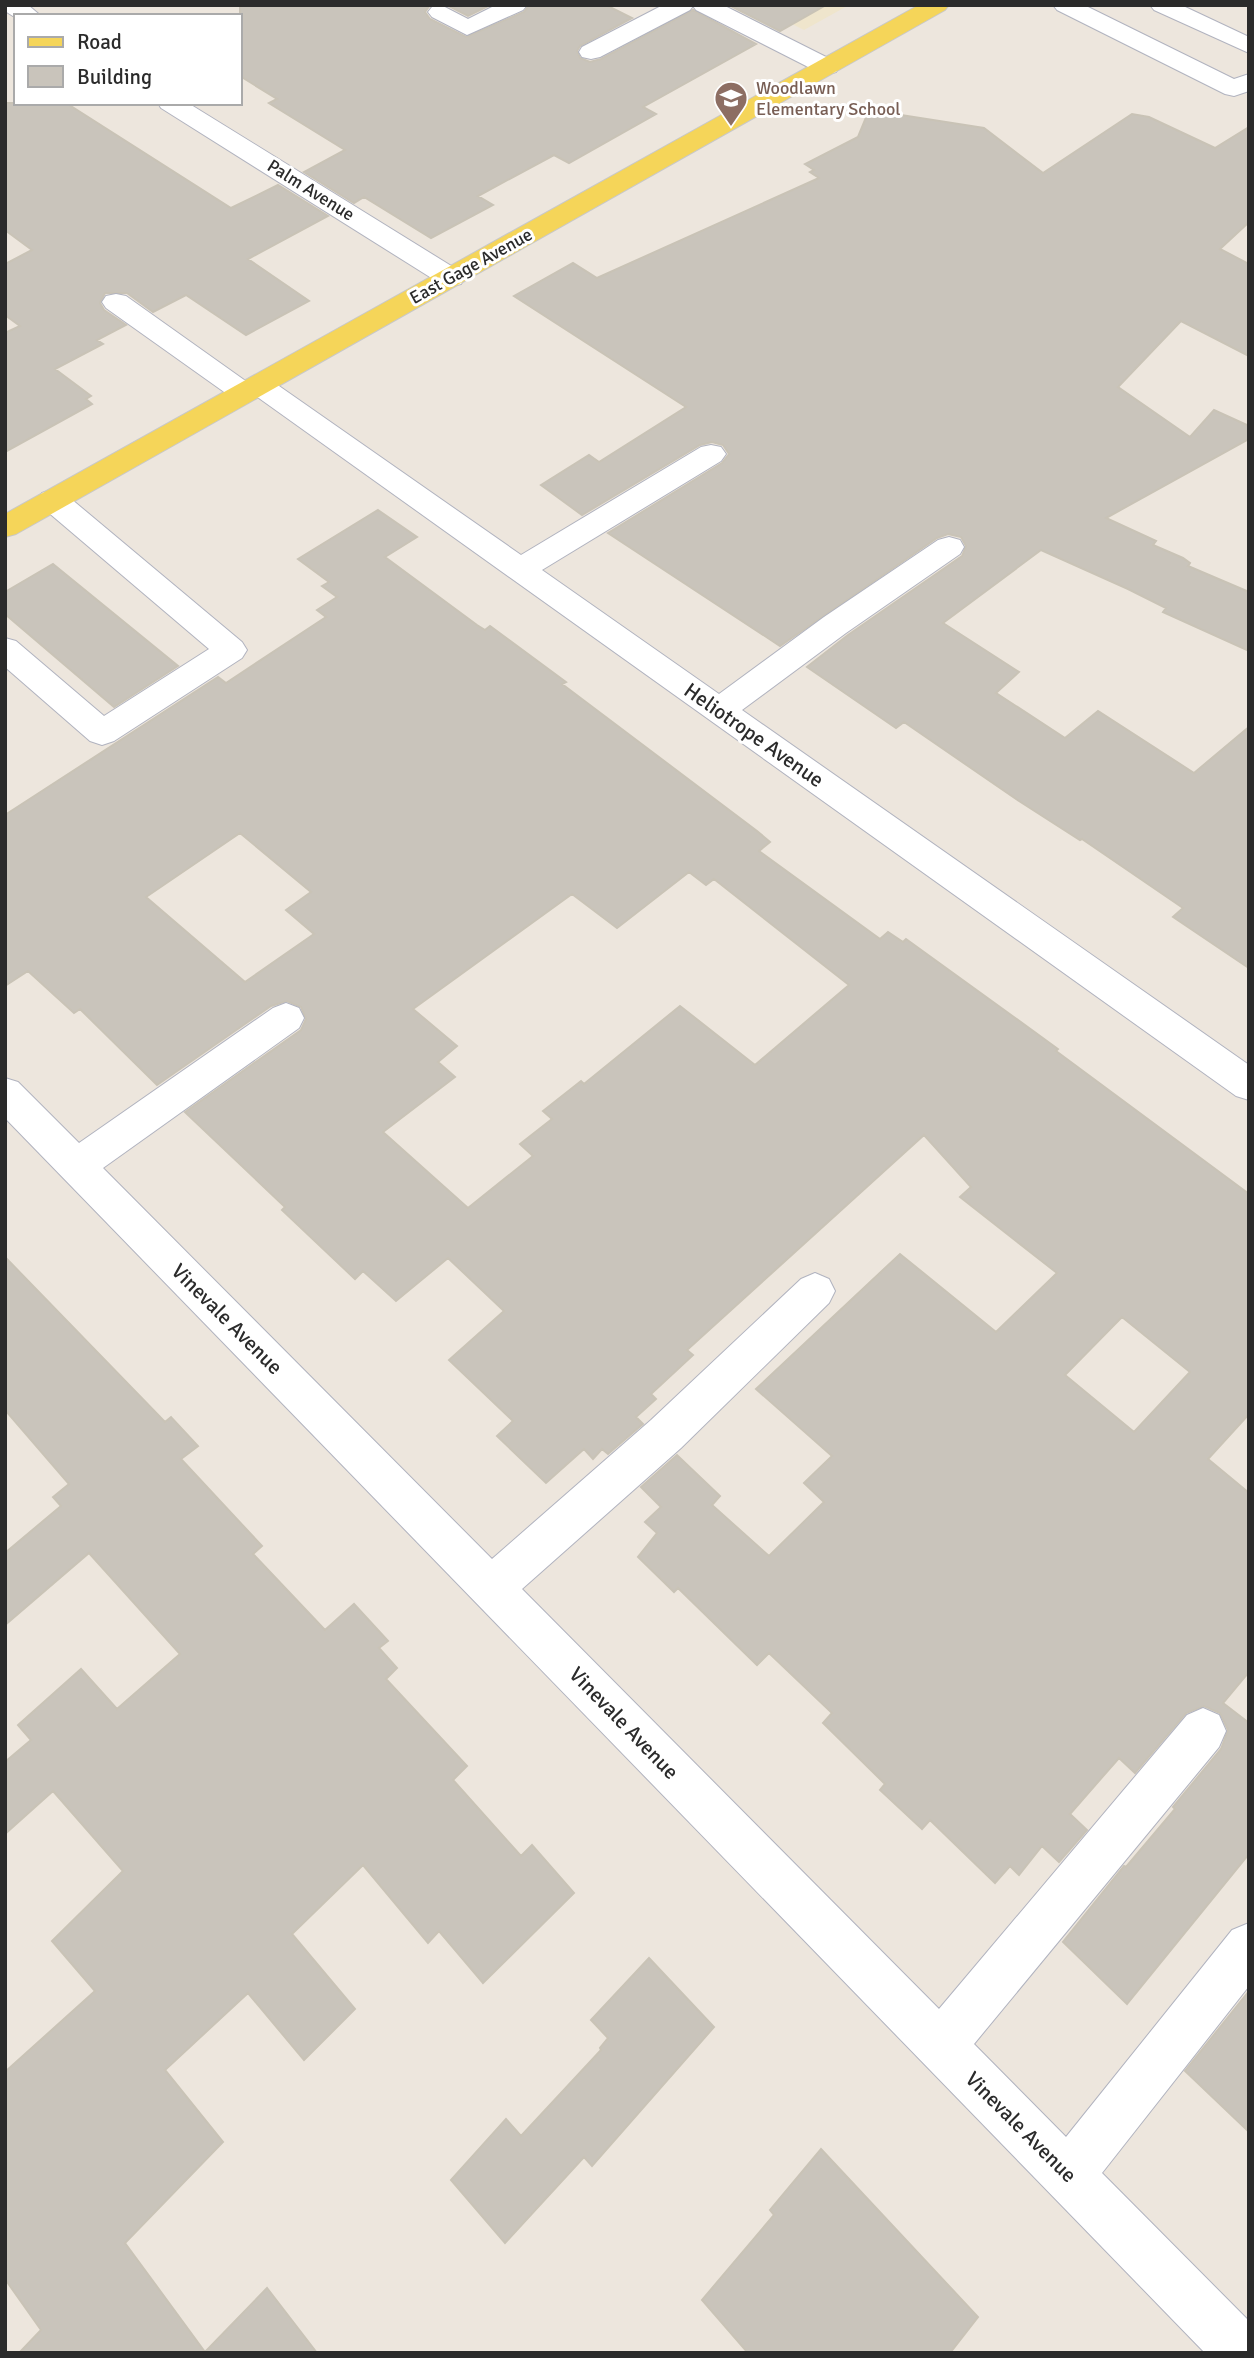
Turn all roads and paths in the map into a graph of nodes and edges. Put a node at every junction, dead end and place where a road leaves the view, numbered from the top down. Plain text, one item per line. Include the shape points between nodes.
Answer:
1 (515, 5) edge
2 (682, 5) edge
3 (704, 5) edge
4 (937, 5) edge
5 (1065, 5) edge
6 (1162, 5) edge
7 (440, 12) dead end
8 (1249, 46) edge
9 (591, 52) dead end
10 (827, 67) junction
11 (1249, 81) edge
12 (173, 105) edge
13 (451, 278) junction
14 (116, 302) dead end
15 (251, 389) junction
16 (711, 454) dead end
17 (53, 500) junction
18 (5, 527) edge
19 (949, 547) dead end
20 (520, 570) junction
21 (5, 649) edge
22 (719, 710) junction
23 (286, 1018) dead end
24 (1249, 1085) edge
25 (5, 1093) edge
26 (76, 1166) junction
27 (815, 1291) dead end
28 (491, 1588) junction
29 (1203, 1731) dead end
30 (1249, 1947) edge
31 (941, 2046) junction
32 (1068, 2175) junction
33 (1243, 2353) edge

1 - 7 street via 467,28
2 - 9 street
3 - 10 street
4 - 10 main road, East Gage Avenue
5 - 11 street via 1234,89
6 - 8 street
10 - 13 main road, East Gage Avenue
12 - 13 street, Palm Avenue
13 - 15 main road, East Gage Avenue
14 - 15 street, Heliotrope Avenue
15 - 17 main road, East Gage Avenue
15 - 20 street, Heliotrope Avenue
16 - 20 street
17 - 18 main road, East Gage Avenue
17 - 21 street via 231,650 102,733
19 - 22 street
20 - 22 street, Heliotrope Avenue
22 - 24 street, Heliotrope Avenue
23 - 26 street
25 - 26 street, Vinevale Avenue
26 - 28 street, Vinevale Avenue
27 - 28 street via 666,1434
28 - 31 street, Vinevale Avenue
29 - 31 street
30 - 32 street
31 - 32 street, Vinevale Avenue
32 - 33 street, Vinevale Avenue

